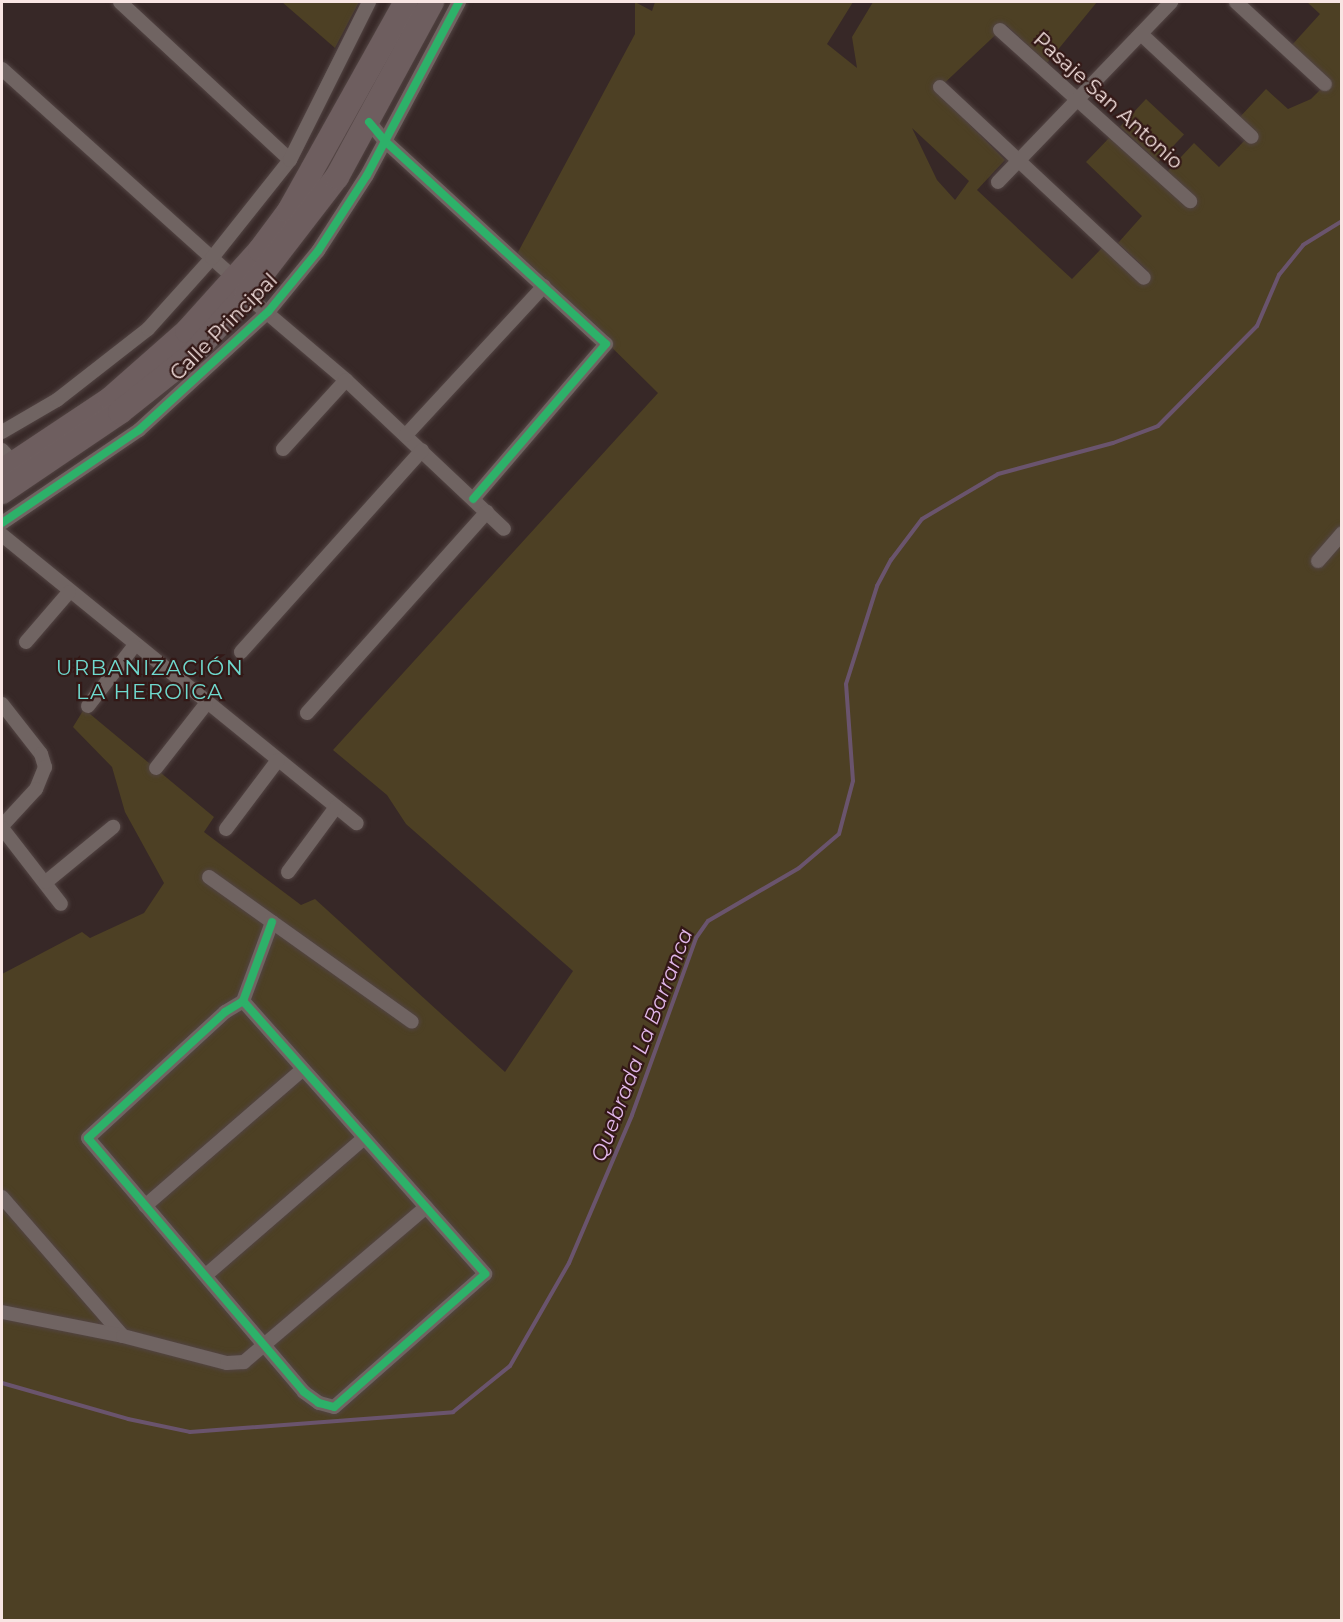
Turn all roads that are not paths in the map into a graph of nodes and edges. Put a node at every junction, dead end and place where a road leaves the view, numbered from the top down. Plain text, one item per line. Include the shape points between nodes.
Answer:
1 (120, 2) edge
2 (369, 2) edge
3 (406, 2) edge
4 (432, 2) edge
5 (459, 2) edge
6 (1171, 2) edge
7 (1236, 2) edge
8 (1000, 30) dead end
9 (1141, 34) junction
10 (2, 69) edge
11 (1325, 84) dead end
12 (940, 87) dead end
13 (1076, 98) junction
14 (369, 122) junction
15 (1252, 137) dead end
16 (385, 141) junction
17 (290, 160) junction
18 (1017, 162) junction
19 (998, 182) dead end
20 (1190, 201) dead end
21 (212, 258) junction
22 (1144, 278) dead end
23 (240, 286) junction
24 (544, 286) junction
25 (268, 312) junction
26 (346, 380) junction
27 (2, 432) edge
28 (406, 435) junction
29 (283, 449) dead end
30 (422, 450) junction
31 (6, 461) edge
32 (2, 492) edge
33 (473, 499) junction
34 (486, 512) junction
35 (2, 523) edge
36 (504, 529) dead end
37 (3, 537) edge
38 (1339, 543) edge
39 (1318, 561) dead end
40 (69, 592) junction
41 (26, 642) dead end
42 (134, 646) junction
43 (241, 652) dead end
44 (2, 704) edge
45 (207, 704) junction
46 (88, 706) dead end
47 (307, 713) dead end
48 (278, 760) junction
49 (156, 768) dead end
50 (336, 807) junction
51 (357, 823) dead end
52 (2, 827) edge
53 (113, 827) dead end
54 (226, 829) dead end
55 (7, 844) edge
56 (288, 872) dead end
57 (209, 877) dead end
58 (46, 882) junction
59 (61, 904) dead end
60 (272, 922) junction
61 (243, 1001) junction
62 (412, 1022) dead end
63 (303, 1069) junction
64 (363, 1138) junction
65 (2, 1197) edge
66 (145, 1206) junction
67 (426, 1207) junction
68 (206, 1275) junction
69 (2, 1312) edge
70 (123, 1336) junction
71 (266, 1346) junction

1 - 17 street
2 - 17 street
3 - 23 highway via 289,211
4 - 14 highway
5 - 16 street, Calle Principal
6 - 9 street
7 - 11 street
8 - 13 street, Pasaje San Antonio
9 - 13 street
9 - 15 street
10 - 21 street
12 - 18 street
13 - 18 street
13 - 20 street, Pasaje San Antonio
14 - 16 street
14 - 23 highway via 322,200
16 - 24 street
16 - 25 street, Calle Principal via 318,251
17 - 21 street
18 - 19 street
18 - 22 street
21 - 23 street
21 - 27 street via 148,328 57,400
23 - 25 street
23 - 31 highway via 110,399
23 - 32 highway via 192,355 120,412
24 - 28 street
24 - 33 street via 606,344
25 - 26 street
25 - 35 street, Calle Principal via 139,430
26 - 28 street
26 - 29 street
28 - 30 street
30 - 33 street
30 - 43 street
33 - 34 street
34 - 36 street
34 - 47 street
37 - 40 street
38 - 39 street
40 - 41 street
40 - 42 street
42 - 45 street
42 - 46 street
44 - 52 street via 41,754 45,766 36,789
45 - 48 street
45 - 49 street
48 - 50 street
48 - 54 street
50 - 51 street
50 - 56 street
52 - 55 street
53 - 58 street
55 - 58 street
57 - 60 street
58 - 59 street
60 - 61 street
60 - 62 street
61 - 63 street
61 - 66 street via 225,1012 89,1135 89,1142
63 - 64 street
63 - 66 street
64 - 67 street
64 - 68 street
65 - 70 street
66 - 68 street
67 - 71 street
67 - 71 street via 485,1274 333,1407 304,1392
68 - 71 street
69 - 70 street
70 - 71 street via 227,1363 244,1362

